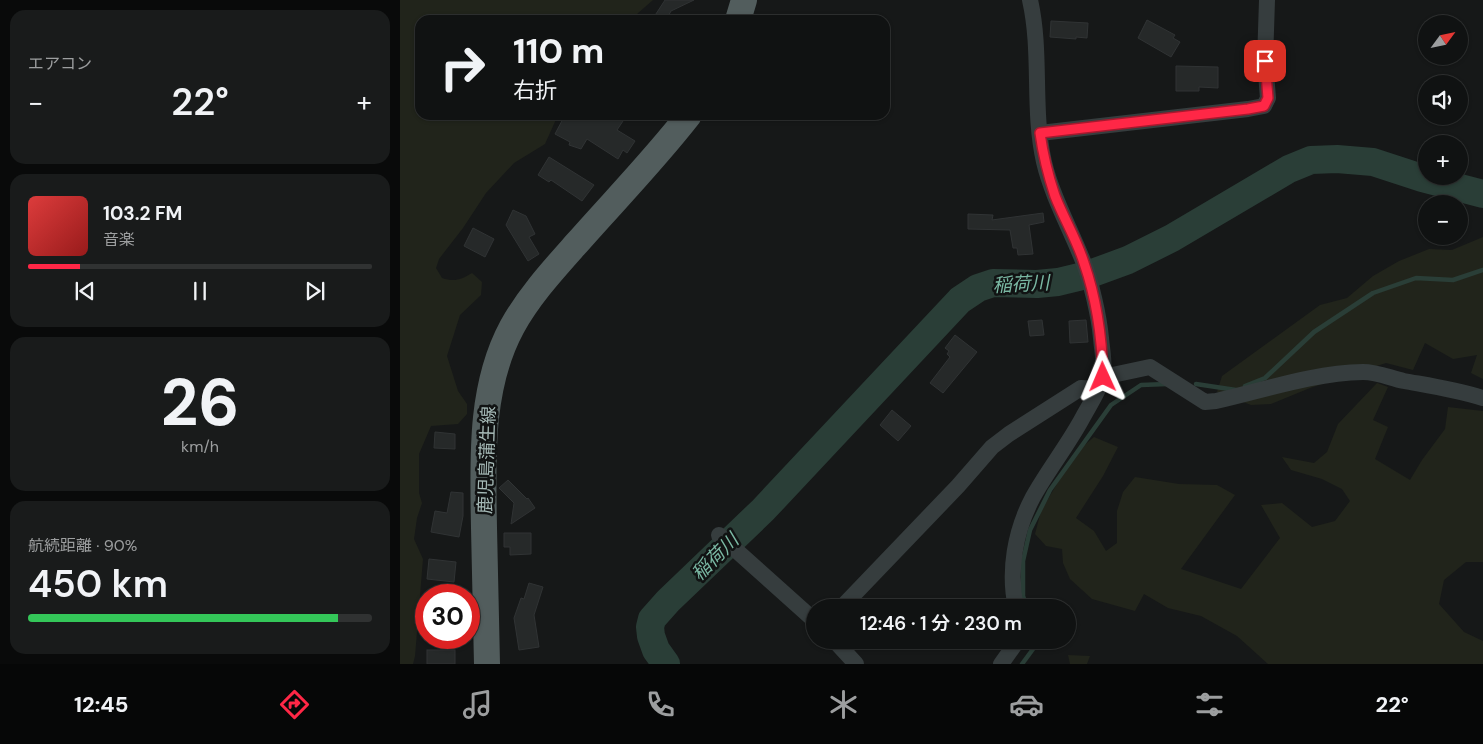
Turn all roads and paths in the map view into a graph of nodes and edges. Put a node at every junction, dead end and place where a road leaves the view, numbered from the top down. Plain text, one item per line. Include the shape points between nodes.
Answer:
1 (744, 0) edge
2 (1030, 0) edge
3 (1267, 0) edge
4 (740, 15) edge
5 (685, 120) edge
6 (1040, 133) junction
7 (1100, 383) junction
8 (1483, 398) edge
9 (719, 535) dead end
10 (850, 599) edge
11 (1014, 599) edge
12 (806, 613) edge
13 (842, 649) edge
14 (1012, 649) edge
15 (487, 664) edge
16 (856, 664) edge
17 (1001, 664) edge

1 - 4 main road
2 - 6 street
3 - 6 street via 1265,61 1268,98 1264,106
5 - 15 main road, 鹿児島蒲生線 via 532,296 511,328 501,355 488,399 485,438
6 - 7 street via 1044,162 1084,263 1099,319
7 - 8 street via 1150,367 1205,402 1298,381 1364,372
7 - 10 street via 1081,388 992,447
7 - 11 street via 1073,436 1033,497 1022,523 1014,558
9 - 12 street
13 - 16 street
14 - 17 street

